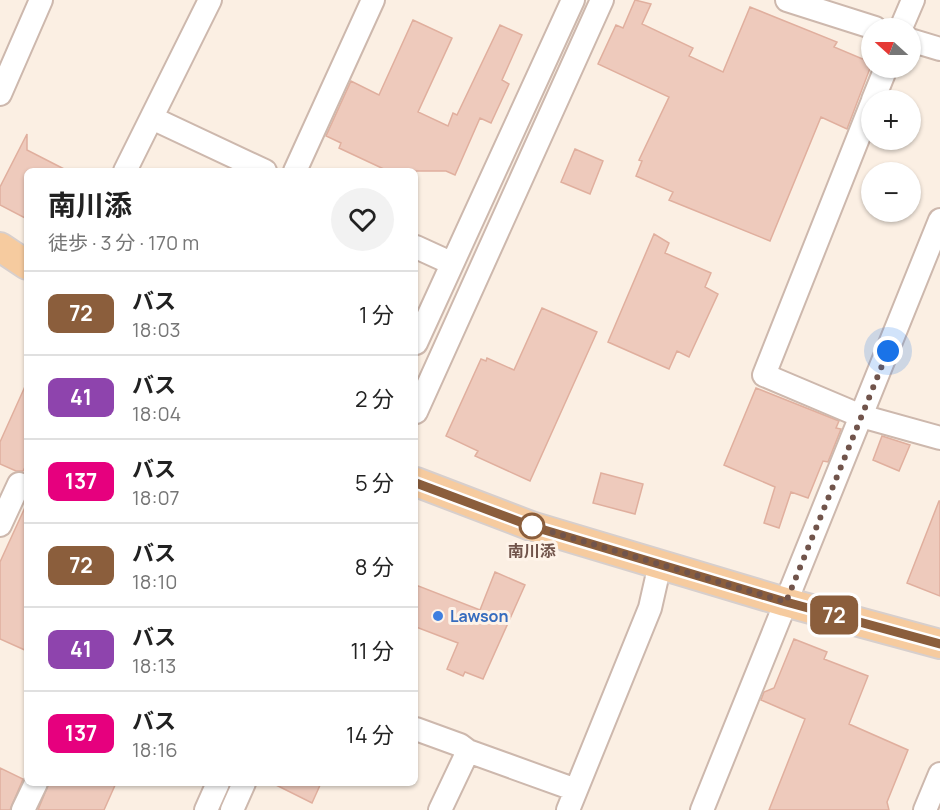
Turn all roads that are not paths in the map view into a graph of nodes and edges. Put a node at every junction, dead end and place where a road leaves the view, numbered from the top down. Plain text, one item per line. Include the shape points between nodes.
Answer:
1 (41, 0) edge
2 (210, 0) edge
3 (373, 0) edge
4 (573, 0) edge
5 (602, 0) edge
6 (787, 0) edge
7 (913, 0) edge
8 (905, 18) edge
9 (861, 24) edge
10 (921, 43) edge
11 (940, 49) edge
12 (0, 94) edge
13 (152, 118) junction
14 (861, 130) edge
15 (127, 168) edge
16 (259, 168) edge
17 (297, 168) edge
18 (940, 220) edge
19 (0, 247) edge
20 (418, 248) edge
21 (24, 263) edge
22 (451, 264) junction
23 (418, 338) edge
24 (418, 408) edge
25 (861, 416) junction
26 (940, 438) edge
27 (15, 483) edge
28 (418, 484) edge
29 (0, 525) edge
30 (660, 564) junction
31 (786, 602) junction
32 (940, 644) edge
33 (418, 730) edge
34 (468, 751) junction
35 (940, 774) edge
36 (35, 786) edge
37 (217, 786) edge
38 (243, 786) edge
39 (572, 800) edge
40 (23, 810) edge
41 (206, 810) edge
42 (232, 810) edge
43 (441, 810) edge
44 (702, 810) edge
45 (925, 810) edge

1 - 12 street
2 - 13 street
3 - 17 street
4 - 22 street
5 - 24 street
6 - 9 street
7 - 8 street
10 - 11 street
13 - 15 street
13 - 16 street
14 - 25 street via 764,375
18 - 25 street
19 - 21 main road
20 - 22 street
22 - 23 street
25 - 26 street
25 - 31 street
27 - 29 street
28 - 30 main road via 531,526
30 - 31 main road
30 - 39 street via 650,608
31 - 32 main road
31 - 44 street
33 - 34 street
34 - 39 street
34 - 43 street
35 - 45 street
36 - 40 street
37 - 41 street
38 - 42 street

